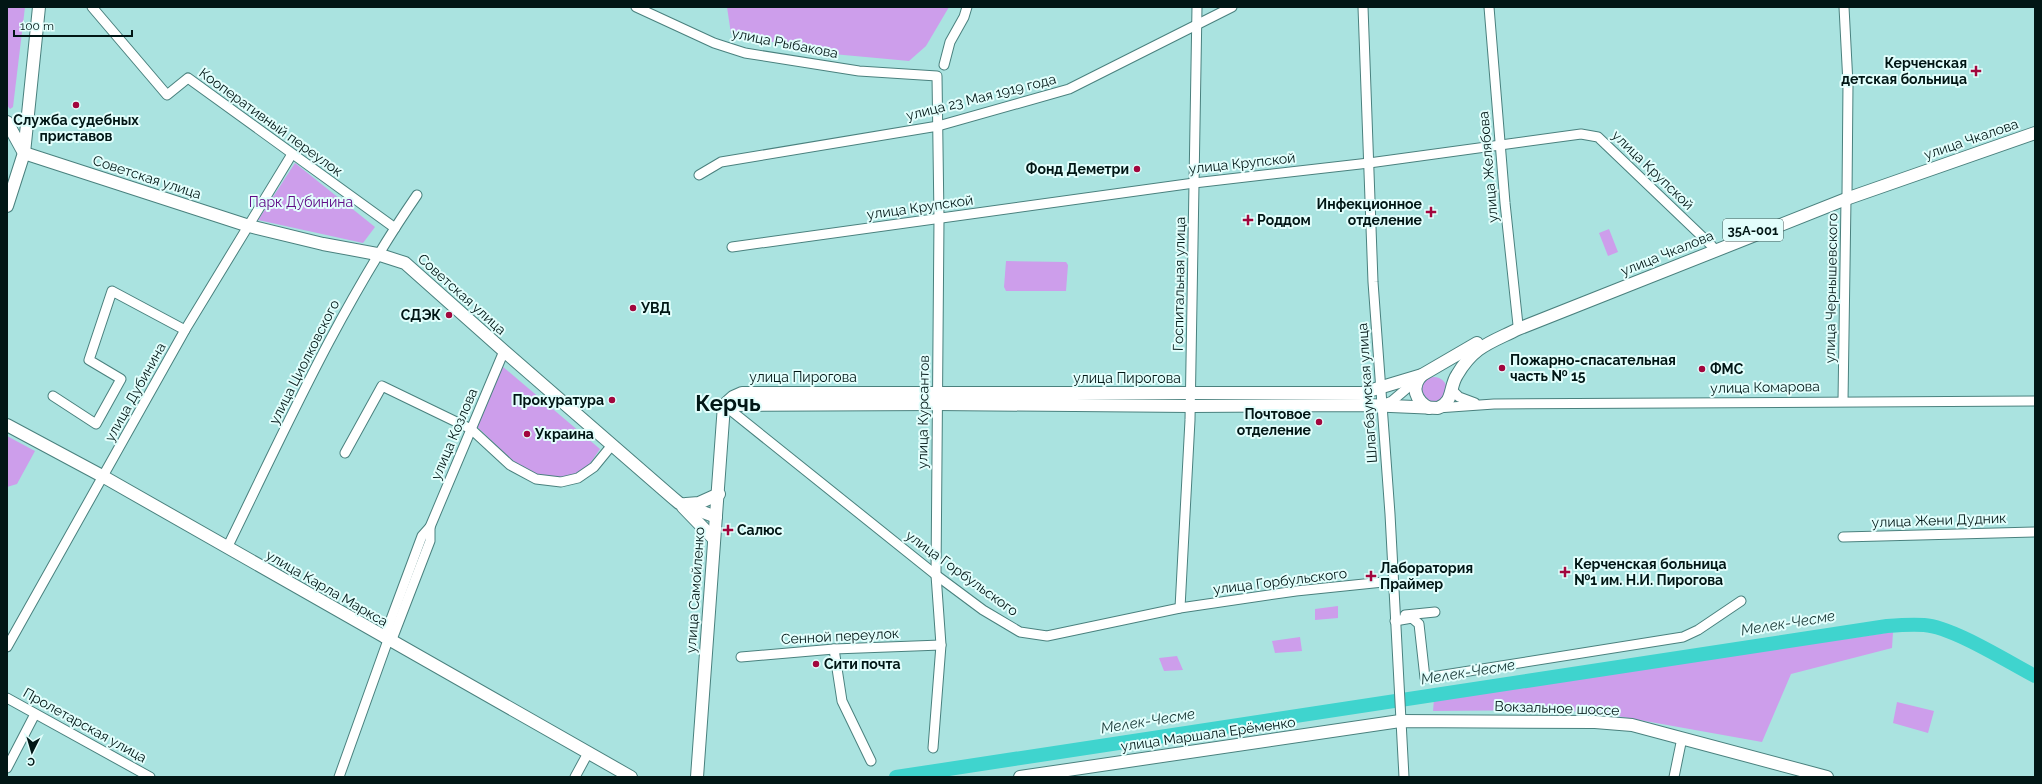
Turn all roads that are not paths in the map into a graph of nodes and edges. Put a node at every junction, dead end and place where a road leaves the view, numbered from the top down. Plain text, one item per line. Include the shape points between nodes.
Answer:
1 (38, 7) edge
2 (92, 7) edge
3 (636, 7) edge
4 (967, 7) edge
5 (1197, 7) edge
6 (1232, 7) edge
7 (1363, 7) edge
8 (1489, 7) edge
9 (1844, 7) edge
10 (1196, 24) junction
11 (944, 64) dead end
12 (937, 76) joint
13 (7, 122) edge
14 (938, 126) junction
15 (2033, 131) edge
16 (1500, 144) junction
17 (24, 153) junction
18 (292, 154) junction
19 (1369, 163) junction
20 (699, 175) dead end
21 (1194, 183) junction
22 (417, 195) dead end
23 (1846, 196) junction
24 (7, 206) edge
25 (939, 219) junction
26 (249, 226) junction
27 (394, 228) junction
28 (732, 247) dead end
29 (1714, 248) junction
30 (377, 254) junction
31 (1518, 327) junction
32 (185, 330) junction
33 (1477, 346) junction
34 (504, 351) junction
35 (1424, 374) junction
36 (1381, 388) junction
37 (1452, 388) junction
38 (1191, 393) junction
39 (53, 396) dead end
40 (937, 398) junction
41 (1843, 401) junction
42 (2035, 401) edge
43 (1494, 404) junction
44 (1382, 405) junction
45 (724, 406) junction
46 (1191, 406) junction
47 (1431, 408) junction
48 (7, 425) edge
49 (471, 429) junction
50 (612, 445) junction
51 (345, 453) dead end
52 (104, 477) junction
53 (718, 494) junction
54 (679, 503) junction
55 (716, 518) junction
56 (2035, 532) edge
57 (1843, 537) dead end
58 (714, 539) junction
59 (227, 548) junction
60 (936, 575) junction
61 (1392, 581) junction
62 (1741, 601) dead end
63 (1180, 608) junction
64 (1435, 612) dead end
65 (1412, 616) junction
66 (1394, 619) junction
67 (388, 640) junction
68 (941, 645) junction
69 (7, 647) edge
70 (834, 649) junction
71 (741, 657) dead end
72 (7, 698) edge
73 (35, 714) junction
74 (1400, 717) junction
75 (1682, 738) junction
76 (933, 748) dead end
77 (588, 753) junction
78 (872, 761) dead end
79 (7, 768) edge
80 (150, 777) edge
81 (338, 777) edge
82 (575, 777) edge
83 (632, 777) edge
84 (697, 777) edge
85 (1020, 777) edge
86 (1404, 777) edge
87 (1674, 777) edge
88 (1827, 777) edge

1 - 17 main road
2 - 18 street, Кооперативный переулок via 167,95 188,78
3 - 12 street, улица Рыбакова via 714,43 745,53 859,71
4 - 11 street via 950,42
5 - 10 street, Госпитальная улица
6 - 10 street, улица 23 Мая 1919 года
7 - 19 street, Шлагбаумская улица
8 - 16 street, улица Желябова
9 - 23 street, улица Чернышевского via 1848,84
10 - 14 street, улица 23 Мая 1919 года via 1069,89
10 - 21 street, Госпитальная улица
12 - 14 street, улица Курсантов
13 - 17 main road
14 - 20 street, улица 23 Мая 1919 года via 721,162
14 - 25 street, улица Курсантов
15 - 23 main road, улица Чкалова / 35А-001
16 - 19 street, улица Крупской
16 - 29 street, улица Крупской via 1581,134 1598,137
16 - 31 street, улица Желябова
17 - 24 main road
17 - 26 main road, Советская улица
18 - 26 street, улица Дубинина
18 - 27 street, Кооперативный переулок
19 - 21 street, улица Крупской
19 - 36 street, Шлагбаумская улица via 1373,282
21 - 25 street, улица Крупской
21 - 38 street, Госпитальная улица
22 - 27 street, улица Циолковского
23 - 29 main road, улица Чкалова / 35А-001
23 - 41 street, улица Чернышевского
25 - 28 street, улица Крупской
25 - 40 street, улица Курсантов
26 - 30 main road, Советская улица
26 - 32 street, улица Дубинина
27 - 30 street, улица Циолковского
29 - 31 main road, улица Чкалова / 35А-001
30 - 34 main road, Советская улица via 405,263
30 - 59 street, улица Циолковского via 319,359
31 - 33 main road, улица Чкалова / 35А-001
32 - 39 street via 112,291 90,360 121,379 96,424
32 - 52 street, улица Дубинина
33 - 35 main road, улица Чкалова
33 - 37 main road, улица Чкалова via 1464,363
34 - 49 street, улица Козлова
34 - 50 main road, Советская улица
35 - 36 main road, улица Пирогова
35 - 37 main road via 1441,373 1449,380
35 - 44 street via 1392,401
35 - 47 main road via 1417,381 1415,392 1418,402
36 - 38 main road, улица Пирогова via 1362,393
36 - 44 street, Шлагбаумская улица
37 - 43 street, улица Комарова via 1465,401
37 - 47 main road, улица Чкалова via 1450,399 1446,403
38 - 40 main road, улица Пирогова
38 - 46 street, Госпитальная улица
40 - 45 main road, улица Пирогова via 742,393 733,397
40 - 46 main road, улица Пирогова
40 - 60 street, улица Курсантов
41 - 42 street, улица Комарова
41 - 43 street, улица Комарова
43 - 47 street, улица Комарова
44 - 46 main road, улица Пирогова
44 - 47 main road, улица Комарова
44 - 61 street, Шлагбаумская улица
45 - 53 main road, улица Самойленко
45 - 60 street, улица Горбульского
46 - 63 street, Госпитальная улица
48 - 52 main road, улица Карла Маркса
49 - 50 street via 510,465 524,474 548,481 569,481 586,474
49 - 51 street via 382,386
49 - 67 street, улица Козлова via 430,528 422,536
50 - 54 main road, Советская улица
52 - 59 main road, улица Карла Маркса
52 - 69 street, улица Дубинина
53 - 54 main road via 699,503
53 - 55 main road, улица Самойленко
54 - 55 main road, Советская улица
54 - 58 main road
55 - 58 main road, улица Самойленко
56 - 57 street, улица Жени Дудник
58 - 84 main road, улица Самойленко
59 - 67 main road, улица Карла Маркса
60 - 63 street, улица Горбульского via 983,610 1020,632 1047,636
60 - 68 street, улица Курсантов
61 - 63 street, улица Горбульского via 1296,591
61 - 66 street, Шлагбаумская улица
62 - 65 street via 1683,637 1425,678 1419,624
64 - 65 street
65 - 66 street
66 - 74 street, Шлагбаумская улица
67 - 77 main road, улица Карла Маркса
67 - 81 street, улица Козлова
68 - 70 street, Сенной переулок
68 - 76 street, улица Курсантов
70 - 71 street, Сенной переулок
70 - 78 street via 842,701
72 - 73 street, Пролетарская улица
73 - 79 street
73 - 80 street, Пролетарская улица
74 - 75 main road, Вокзальное шоссе via 1595,722 1632,725
74 - 85 main road, улица Маршала Ерёменко
74 - 86 street, Шлагбаумская улица
75 - 87 street
75 - 88 main road, Вокзальное шоссе
77 - 82 street
77 - 83 main road, улица Карла Маркса

